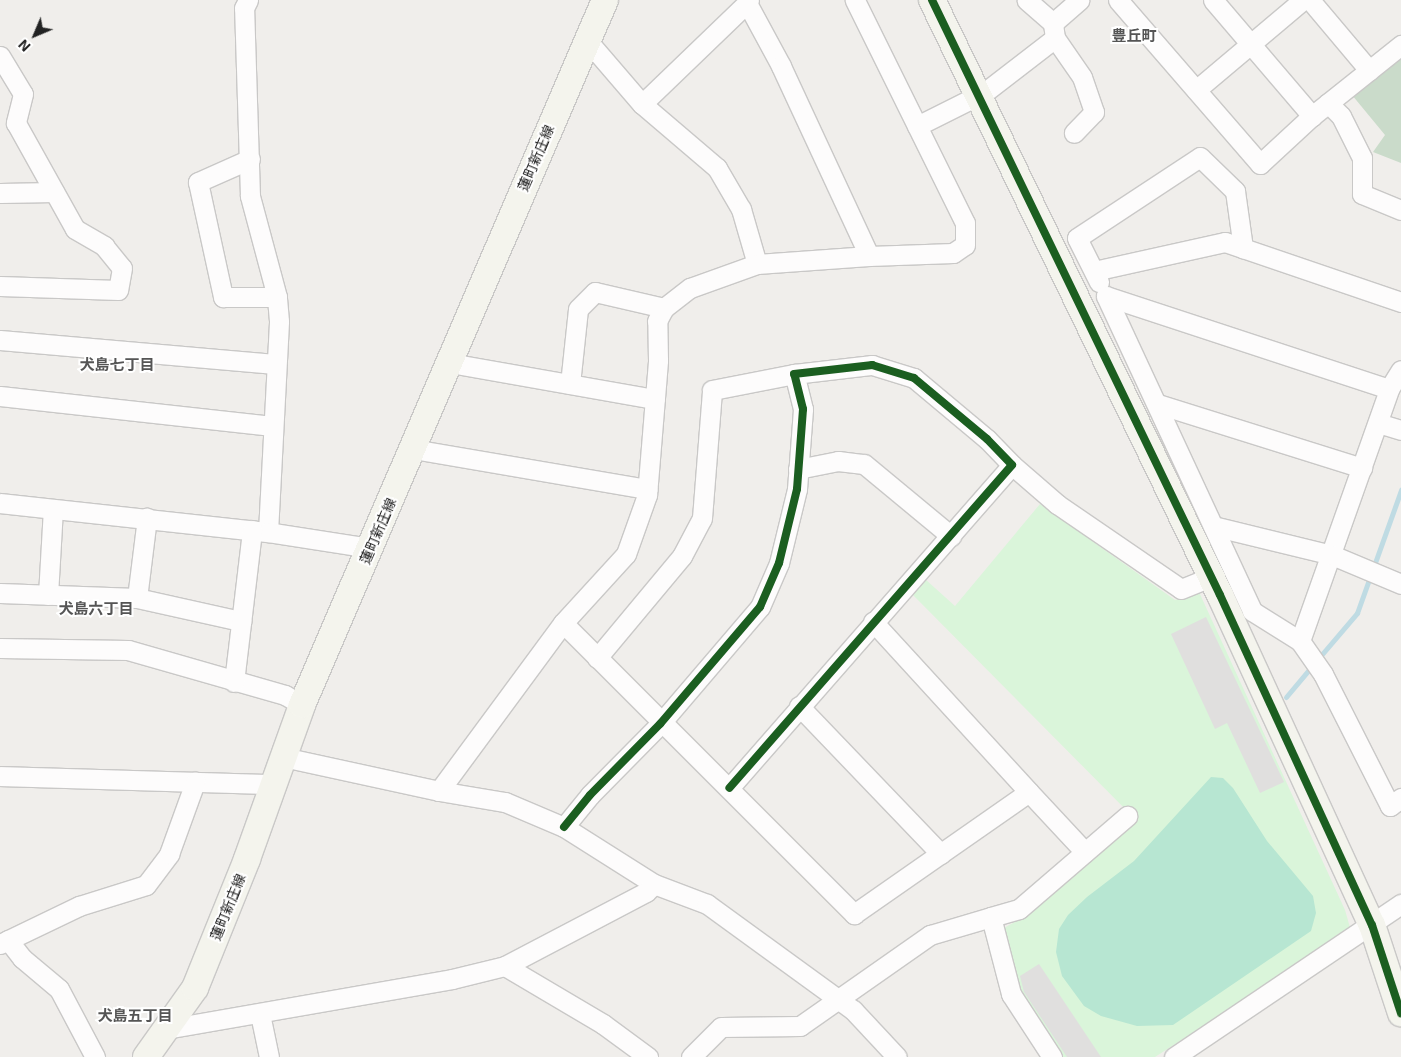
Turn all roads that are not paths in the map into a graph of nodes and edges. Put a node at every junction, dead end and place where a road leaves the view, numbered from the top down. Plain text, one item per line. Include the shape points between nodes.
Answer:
1 (248, 0) edge
2 (605, 0) edge
3 (855, 0) edge
4 (932, 0) edge
5 (1027, 0) edge
6 (1079, 0) edge
7 (1118, 0) edge
8 (1213, 0) edge
9 (1303, 0) edge
10 (1310, 0) edge
11 (748, 2) edge
12 (1054, 30) junction
13 (586, 39) junction
14 (1251, 44) junction
15 (1401, 45) edge
16 (0, 56) edge
17 (1369, 70) junction
18 (1196, 90) junction
19 (977, 95) junction
20 (1328, 103) junction
21 (642, 104) junction
22 (1312, 116) junction
23 (917, 126) junction
24 (1074, 133) dead end
25 (250, 159) junction
26 (54, 192) junction
27 (0, 193) edge
28 (1401, 210) edge
29 (1243, 248) junction
30 (869, 256) junction
31 (757, 264) junction
32 (1094, 271) junction
33 (0, 286) edge
34 (1106, 296) junction
35 (277, 297) junction
36 (1401, 302) edge
37 (664, 308) junction
38 (0, 340) edge
39 (450, 363) junction
40 (275, 364) junction
41 (1401, 370) edge
42 (794, 374) junction
43 (570, 384) junction
44 (1389, 389) junction
45 (0, 396) edge
46 (655, 399) junction
47 (1158, 404) junction
48 (1378, 423) junction
49 (272, 426) junction
50 (1401, 430) edge
51 (413, 449) junction
52 (1012, 465) junction
53 (1362, 468) junction
54 (798, 469) junction
55 (648, 489) junction
56 (0, 503) edge
57 (53, 510) junction
58 (147, 518) junction
59 (1213, 526) junction
60 (260, 531) junction
61 (951, 536) junction
62 (370, 548) junction
63 (1332, 555) junction
64 (1211, 578) junction
65 (1401, 584) edge
66 (0, 593) edge
67 (48, 595) junction
68 (136, 598) junction
69 (241, 621) junction
70 (873, 622) junction
71 (563, 623) junction
72 (1300, 641) junction
73 (0, 648) edge
74 (597, 658) junction
75 (234, 682) junction
76 (302, 705) junction
77 (799, 706) junction
78 (660, 724) junction
79 (283, 757) junction
80 (0, 776) edge
81 (195, 782) junction
82 (274, 784) junction
83 (729, 788) junction
84 (439, 792) junction
85 (1029, 792) junction
86 (1401, 798) edge
87 (1127, 816) dead end
88 (564, 827) junction
89 (1085, 852) junction
90 (941, 854) junction
91 (654, 884) junction
92 (1401, 904) edge
93 (991, 917) junction
94 (1372, 925) junction
95 (4, 942) edge
96 (505, 966) junction
97 (837, 998) junction
98 (1400, 1006) edge
99 (260, 1014) junction
100 (166, 1029) junction
101 (1186, 1054) edge
102 (95, 1057) edge
103 (146, 1057) edge
104 (269, 1057) edge
105 (648, 1057) edge
106 (691, 1057) edge
107 (897, 1057) edge
108 (1052, 1057) edge

1 - 25 street via 244,8
2 - 13 main road, 蓮町新庄線
3 - 23 street
4 - 19 main road
5 - 12 street
6 - 12 street
7 - 18 street
8 - 14 street
9 - 14 street
10 - 17 street
11 - 21 street
11 - 30 street
12 - 19 street
12 - 24 street via 1082,78 1094,112
13 - 21 street
13 - 39 main road, 蓮町新庄線
14 - 18 street
14 - 22 street
15 - 17 street
16 - 26 street via 23,94 16,123
17 - 20 street
18 - 22 street via 1260,164
19 - 23 street
19 - 64 main road
20 - 22 street
20 - 28 street via 1341,116 1362,158 1362,194
21 - 31 street via 716,168 741,209
23 - 30 street via 965,223 965,245 953,253
25 - 35 street via 250,196
25 - 35 street via 198,182 223,297
26 - 27 street
26 - 33 street via 75,229 104,246 122,268 118,290
29 - 32 street via 1225,242
29 - 32 street via 1235,190 1200,157 1077,238
29 - 36 street
30 - 31 street
31 - 37 street via 690,288
32 - 34 street
34 - 44 street
34 - 47 street
35 - 40 street
37 - 43 street via 595,292 578,309
37 - 46 street via 657,320
38 - 40 street
39 - 43 street
39 - 51 main road, 蓮町新庄線
40 - 49 street
41 - 44 street
42 - 52 street via 872,365 914,378 987,439
42 - 54 street via 803,409
42 - 74 street via 712,390 702,518 682,556
43 - 46 street
44 - 48 street
45 - 49 street
46 - 55 street
47 - 53 street
47 - 59 street
48 - 50 street
48 - 53 street
49 - 60 street
51 - 55 street
51 - 62 main road, 蓮町新庄線
52 - 61 street
52 - 64 street via 1057,504 1181,589
53 - 63 street
54 - 61 street via 838,461 864,464
54 - 78 street via 797,489 779,564 760,607
55 - 71 street via 626,554
56 - 57 street
57 - 58 street
57 - 67 street
58 - 60 street
58 - 68 street
59 - 63 street
59 - 72 street via 1252,611
60 - 62 street
60 - 69 street
61 - 70 street
62 - 76 main road, 蓮町新庄線
63 - 65 street
63 - 72 street
64 - 94 main road
66 - 67 street
67 - 68 street
68 - 69 street
69 - 75 street
70 - 77 street
70 - 85 street
71 - 74 street
71 - 84 street
72 - 86 street via 1323,674 1390,806
73 - 75 street via 128,650
74 - 78 street
75 - 76 street via 285,695
76 - 79 main road, 蓮町新庄線
77 - 83 street
77 - 90 street
78 - 83 street
78 - 88 street via 590,795
79 - 82 main road, 蓮町新庄線
79 - 84 street
80 - 81 street
81 - 82 street
81 - 95 street via 169,854 146,885 79,906
82 - 100 main road, 蓮町新庄線 via 195,988
83 - 90 street via 854,914
84 - 88 street via 505,802
85 - 89 street
85 - 90 street
87 - 89 street
88 - 91 street
89 - 93 street via 1019,909
91 - 96 street via 646,892
91 - 97 street via 707,904
92 - 94 street
93 - 97 street via 930,935
93 - 108 street via 1011,994
94 - 98 main road
94 - 101 street
95 - 102 street via 59,989
96 - 99 street via 452,979
96 - 105 street via 603,1024
97 - 106 street via 800,1026 721,1026
97 - 107 street via 853,1010
99 - 100 street
99 - 104 street
100 - 103 main road, 蓮町新庄線

